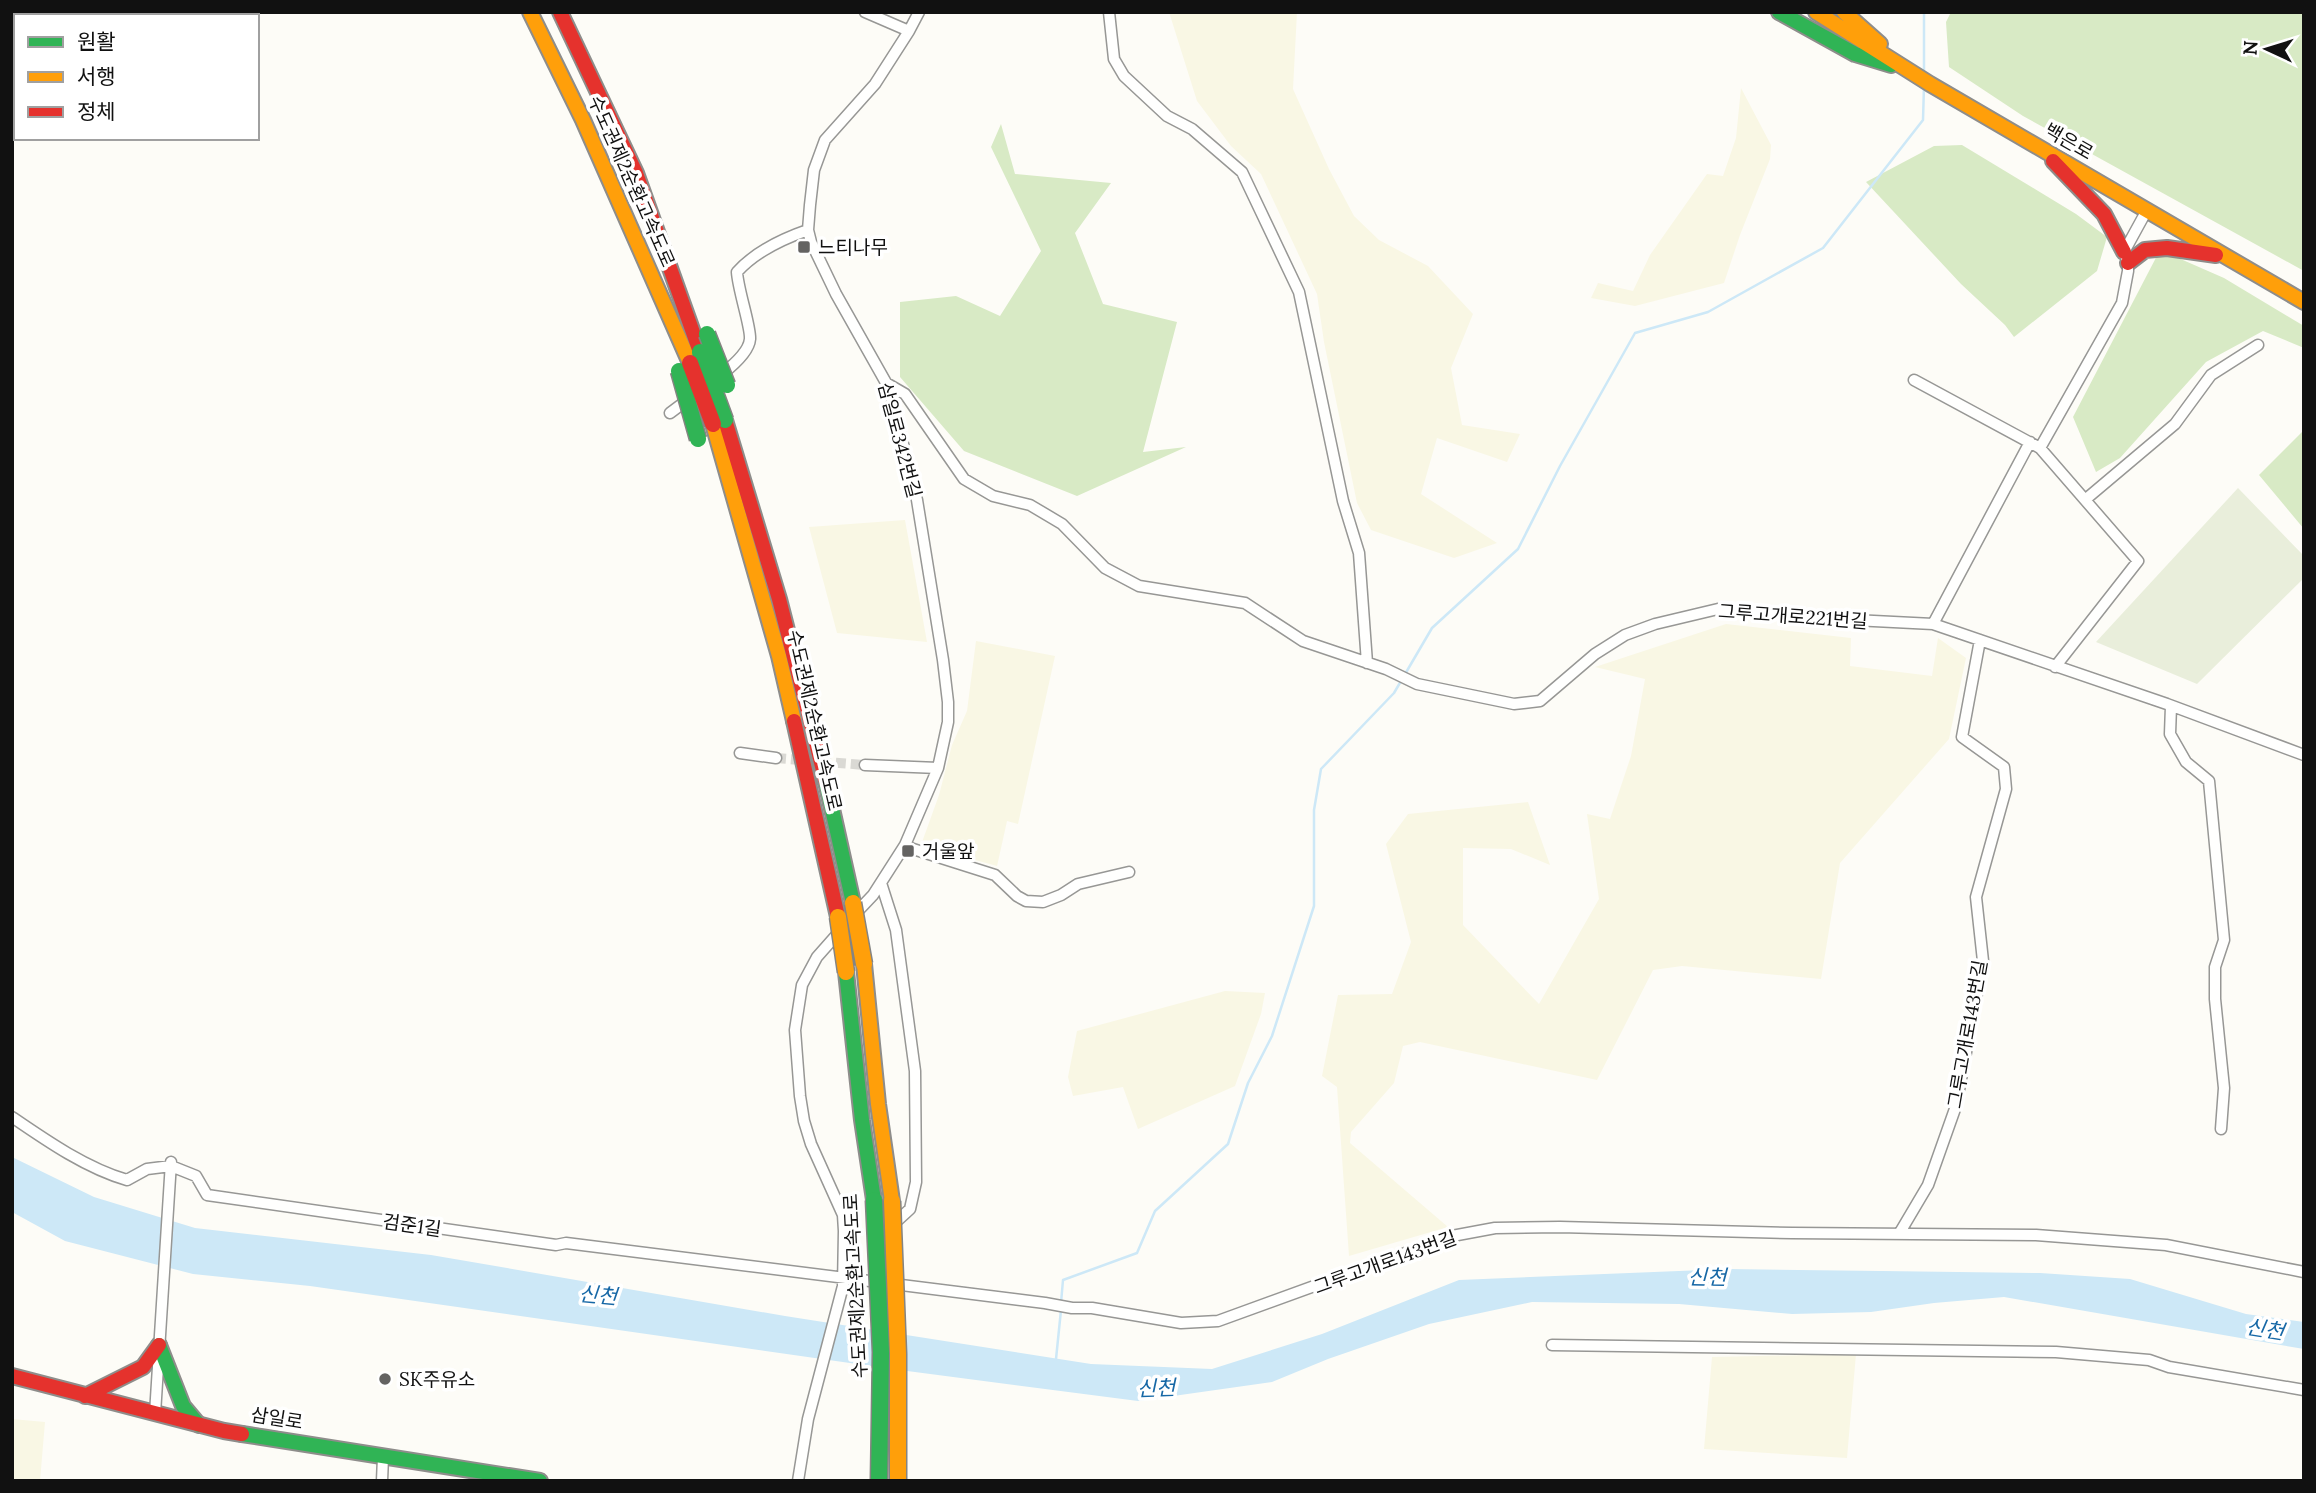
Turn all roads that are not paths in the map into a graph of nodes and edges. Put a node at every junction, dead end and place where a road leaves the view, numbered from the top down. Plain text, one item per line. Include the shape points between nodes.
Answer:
1 (530, 12) edge
2 (560, 12) edge
3 (865, 12) edge
4 (919, 12) edge
5 (1109, 12) edge
6 (1779, 12) edge
7 (1816, 12) edge
8 (1844, 12) edge
9 (909, 31) junction
10 (1919, 76) junction
11 (2039, 148) junction
12 (636, 173) junction
13 (2147, 210) junction
14 (808, 230) junction
15 (2226, 256) junction
16 (2126, 258) junction
17 (2304, 302) edge
18 (2258, 345) dead end
19 (690, 362) junction
20 (1914, 380) dead end
21 (886, 383) junction
22 (727, 385) dead end
23 (670, 413) dead end
24 (719, 422) junction
25 (698, 439) dead end
26 (2030, 442) junction
27 (2040, 448) junction
28 (2086, 499) junction
29 (762, 619) dead end
30 (1933, 624) junction
31 (1980, 640) junction
32 (807, 656) dead end
33 (1367, 663) junction
34 (2055, 667) junction
35 (2171, 706) junction
36 (740, 753) dead end
37 (2304, 755) edge
38 (776, 758) tunnel mouth
39 (864, 765) tunnel mouth
40 (805, 766) junction
41 (938, 768) junction
42 (837, 830) junction
43 (905, 845) junction
44 (1129, 872) dead end
45 (881, 883) junction
46 (12, 1117) edge
47 (2221, 1129) dead end
48 (171, 1164) junction
49 (898, 1220) dead end
50 (1899, 1234) junction
51 (2304, 1272) edge
52 (843, 1282) junction
53 (159, 1345) junction
54 (1552, 1345) dead end
55 (12, 1376) edge
56 (2304, 1390) edge
57 (85, 1396) junction
58 (155, 1414) junction
59 (201, 1426) junction
60 (383, 1457) junction
61 (382, 1481) edge
62 (540, 1481) edge
63 (798, 1481) edge
64 (879, 1481) edge
65 (898, 1481) edge

1 - 19 main road, 수도권제2순환고속도로
2 - 12 main road, 수도권제2순환고속도로
3 - 9 street
4 - 9 street, 삼일로342번길
5 - 33 street via 1114,59 1124,76 1167,116 1192,130 1242,172 1299,292 1343,501 1359,553
6 - 10 main road via 1855,54
7 - 10 main road, 백은로
8 - 10 main road
9 - 14 street, 삼일로342번길 via 875,84 825,140 814,170
10 - 11 main road, 백은로
11 - 13 main road, 백은로
11 - 16 main road via 2104,214
12 - 19 main road, 수도권제2순환고속도로
12 - 22 main road, bridge
13 - 15 main road, 백은로
13 - 16 street
14 - 21 street, 삼일로342번길 via 825,274
14 - 23 street via 748,260 737,272 750,338 747,348 727,370
15 - 16 main road via 2167,248
15 - 17 main road, 백은로
16 - 27 street via 2122,303
18 - 28 street via 2211,375 2175,424
19 - 24 main road, 수도권제2순환고속도로, bridge
19 - 25 main road, bridge
20 - 26 street
21 - 33 street, 그루고개로221번길 via 905,394 964,480 993,496 1030,505 1062,524 1105,568 1139,586 1245,603 1303,641
21 - 41 street, 삼일로342번길 via 917,500 943,660 948,722
24 - 40 main road, 수도권제2순환고속도로
24 - 42 main road, 수도권제2순환고속도로 via 755,510
26 - 27 street
26 - 30 street
27 - 28 street
28 - 34 street via 2138,561
29 - 40 main road
30 - 31 street, 그루고개로221번길
30 - 33 street, 그루고개로221번길 via 1718,608 1625,635 1539,701 1514,704 1418,684
31 - 34 street, 그루고개로221번길
31 - 50 street, 그루고개로143번길 via 1962,737 2004,767 2006,789 1976,897 1983,961 1956,1106 1928,1185
32 - 42 main road
34 - 35 street, 그루고개로221번길
35 - 37 street, 그루고개로221번길
35 - 47 street via 2170,734 2186,762 2209,781 2224,940 2215,967 2224,1088
36 - 38 street
39 - 41 street
40 - 64 main road, 수도권제2순환고속도로, bridge via 838,917 874,1200 881,1352
41 - 43 street, 삼일로342번길
42 - 65 main road, 수도권제2순환고속도로, bridge via 864,964 892,1201
43 - 44 street via 995,875 1026,901 1044,902 1078,884
43 - 45 street, 삼일로342번길
45 - 49 street via 896,930 915,1071 916,1182 910,1209
45 - 52 street, 삼일로342번길 via 817,957 802,985 795,1030 804,1121 842,1215
46 - 48 street via 75,1157 127,1180 147,1169
48 - 52 street, 검준1길 via 196,1176 207,1195
48 - 53 street
50 - 51 street, 그루고개로143번길 via 2036,1235 2166,1245
50 - 52 street, 그루고개로143번길 via 1495,1228 1452,1236 1218,1321 1181,1324 1093,1308
52 - 63 street, 삼일로342번길
53 - 57 main road via 143,1367
53 - 58 street
53 - 59 main road via 183,1406
54 - 56 street via 2056,1352 2149,1360
55 - 57 main road, 삼일로
57 - 58 main road, 삼일로
58 - 59 main road, 삼일로
59 - 60 main road, 삼일로
60 - 61 street
60 - 62 main road, 삼일로

